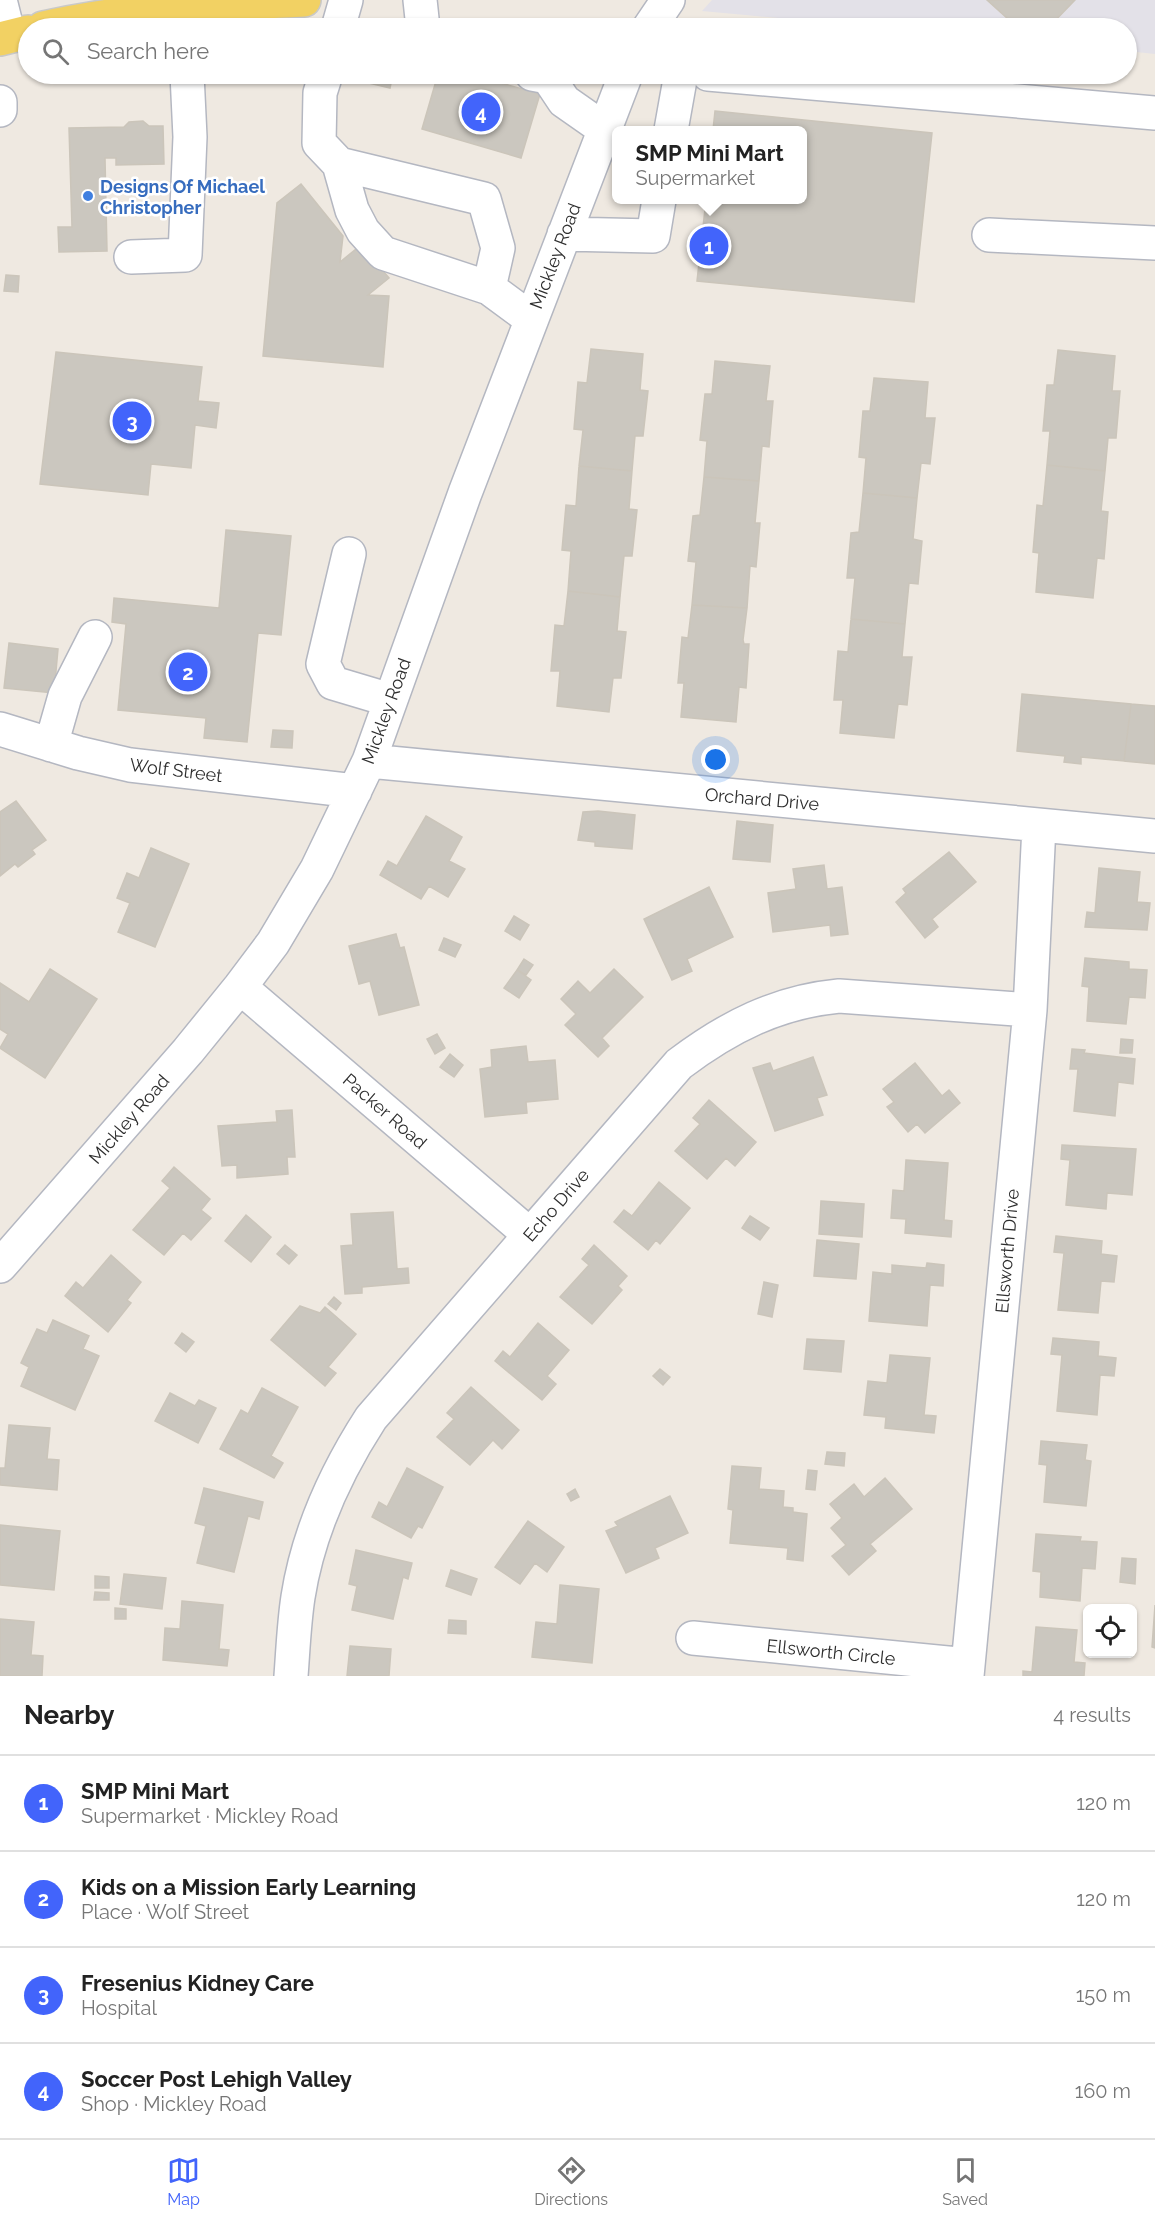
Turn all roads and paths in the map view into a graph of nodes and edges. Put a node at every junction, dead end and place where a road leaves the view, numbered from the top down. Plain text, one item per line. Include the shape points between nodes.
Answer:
1 (0, 0) edge
2 (304, 0) edge
3 (345, 0) edge
4 (420, 0) edge
5 (668, 0) edge
6 (174, 11) edge
7 (99, 18) edge
8 (340, 18) edge
9 (422, 18) edge
10 (656, 18) edge
11 (12, 36) edge
12 (187, 84) edge
13 (323, 84) edge
14 (553, 84) edge
15 (622, 84) edge
16 (679, 84) edge
17 (823, 84) edge
18 (0, 102) edge
19 (0, 110) edge
20 (1155, 113) edge
21 (672, 126) edge
22 (604, 129) junction
23 (339, 164) junction
24 (658, 204) edge
25 (564, 234) junction
26 (989, 235) dead end
27 (1155, 243) edge
28 (132, 257) dead end
29 (489, 288) junction
30 (531, 319) junction
31 (349, 554) dead end
32 (95, 636) dead end
33 (390, 700) junction
34 (0, 729) edge
35 (51, 745) junction
36 (369, 761) junction
37 (355, 791) junction
38 (1039, 826) junction
39 (1155, 836) edge
40 (240, 987) junction
41 (1030, 1010) junction
42 (530, 1235) junction
43 (0, 1266) edge
44 (693, 1638) dead end
45 (968, 1671) edge
46 (291, 1676) edge

1 - 11 street
2 - 6 main road
3 - 8 street
4 - 9 street
5 - 10 street
6 - 7 main road
12 - 28 street via 190,137 185,255
13 - 23 street via 320,143
14 - 22 street via 564,101
15 - 22 street, Mickley Road
16 - 21 street
17 - 20 street
18 - 19 street
22 - 25 street, Mickley Road
23 - 29 street via 352,210 363,231 383,253
23 - 29 street via 484,199 498,248
24 - 25 street via 653,236
25 - 30 street, Mickley Road
26 - 27 street
29 - 30 street
30 - 33 street, Mickley Road
31 - 33 street via 323,664 333,683
32 - 35 street via 65,696
33 - 36 street, Mickley Road
34 - 35 street, Wolf Street
35 - 37 street, Wolf Street via 130,765
36 - 37 street, Mickley Road
36 - 38 street, Orchard Drive
37 - 40 street, Mickley Road via 317,869 273,943
38 - 39 street, Orchard Drive
38 - 41 street, Ellsworth Drive
40 - 42 street, Packer Road
40 - 43 street, Mickley Road
41 - 42 street, Echo Drive via 839,996 777,1008 744,1021 679,1064
41 - 45 street, Ellsworth Drive
42 - 46 street, Echo Drive via 371,1418 355,1443 312,1538 298,1596
44 - 45 street, Ellsworth Circle

